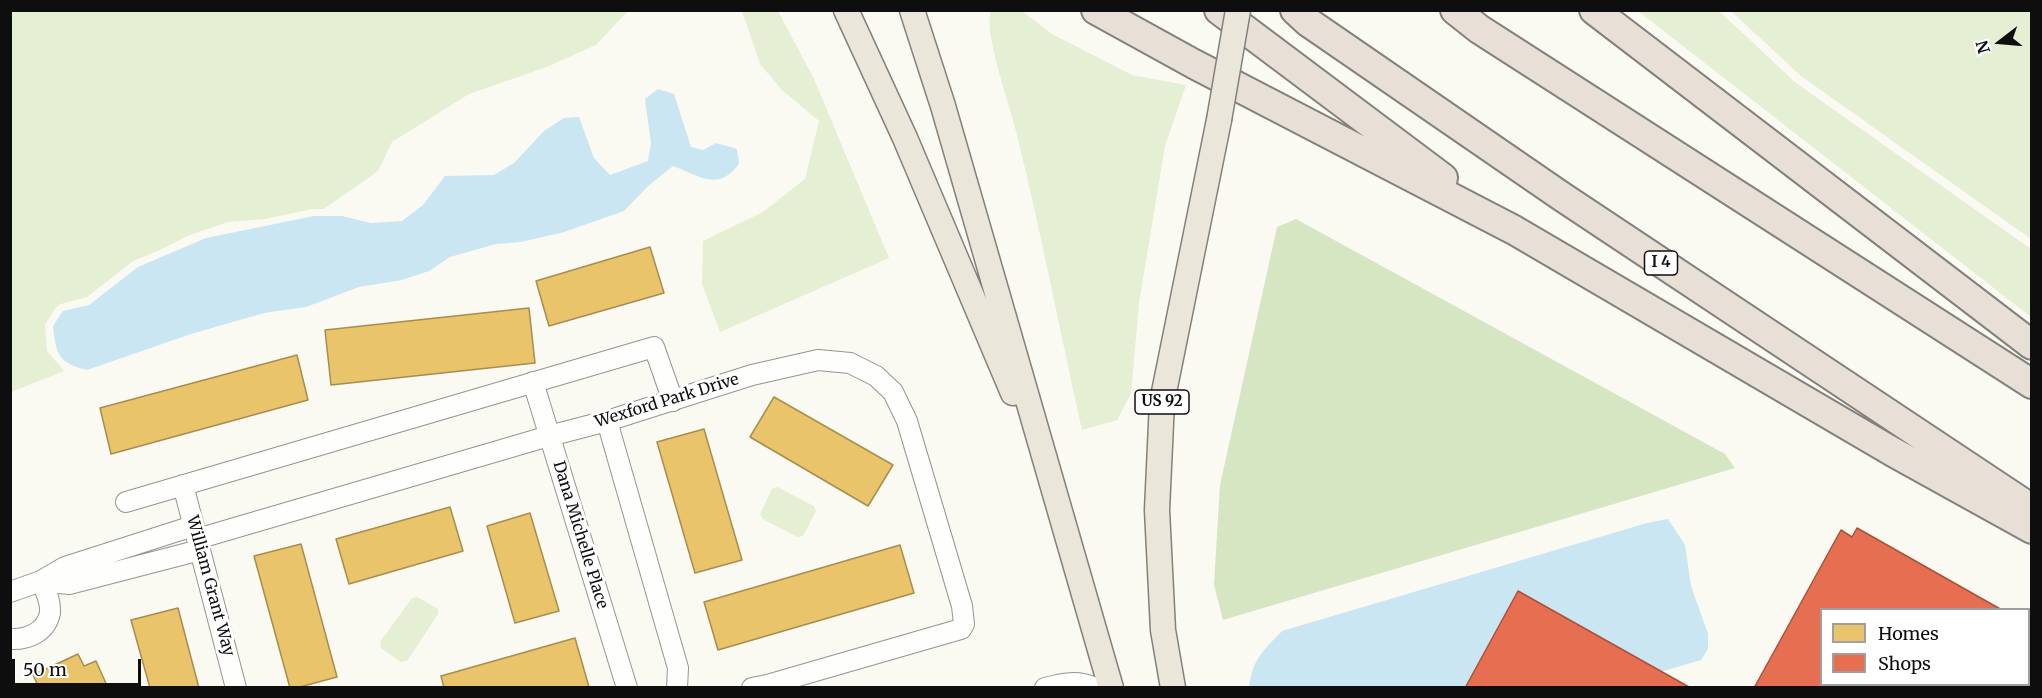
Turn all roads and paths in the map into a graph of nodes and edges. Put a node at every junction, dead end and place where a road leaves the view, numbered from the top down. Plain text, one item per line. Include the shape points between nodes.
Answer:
1 (846, 10) edge
2 (912, 10) edge
3 (1096, 10) edge
4 (1219, 10) edge
5 (1238, 10) edge
6 (1295, 10) edge
7 (1455, 10) edge
8 (1594, 10) edge
9 (1624, 10) edge
10 (1756, 135) junction
11 (1514, 230) junction
12 (2031, 345) edge
13 (533, 382) junction
14 (2031, 384) edge
15 (673, 401) junction
16 (607, 421) junction
17 (549, 436) junction
18 (183, 485) junction
19 (1056, 496) junction
20 (126, 502) dead end
21 (2031, 509) edge
22 (2031, 529) edge
23 (197, 538) junction
24 (41, 581) junction
25 (10, 592) edge
26 (10, 639) edge
27 (236, 687) edge
28 (627, 687) edge
29 (677, 687) edge
30 (752, 687) edge
31 (1046, 687) edge
32 (1095, 687) edge
33 (1111, 687) edge
34 (1173, 687) edge

1 - 19 main road via 905,138
2 - 19 main road via 944,106
3 - 11 highway
4 - 11 highway
5 - 34 main road, US 92, bridge via 1162,402 1156,510 1163,630
6 - 21 highway, I 4 via 1561,196
7 - 14 highway
8 - 10 highway
9 - 10 highway
10 - 12 highway
11 - 22 highway
13 - 15 street via 654,347
13 - 17 street, Dana Michelle Place
13 - 18 street
15 - 16 street, Wexford Park Drive
15 - 30 street, Wexford Park Drive via 752,375 818,360 850,363 876,376 893,392 907,421 962,606 961,629
16 - 17 street, Wexford Park Drive
16 - 29 street via 678,669
17 - 23 street, Wexford Park Drive
17 - 28 street, Dana Michelle Place
18 - 20 street
18 - 23 street, William Grant Way
19 - 33 main road
23 - 24 street, Wexford Park Drive via 69,584
23 - 27 street, William Grant Way
24 - 25 street, Wexford Park Drive
24 - 26 street via 50,613 42,629 28,638
31 - 32 street via 1076,682

